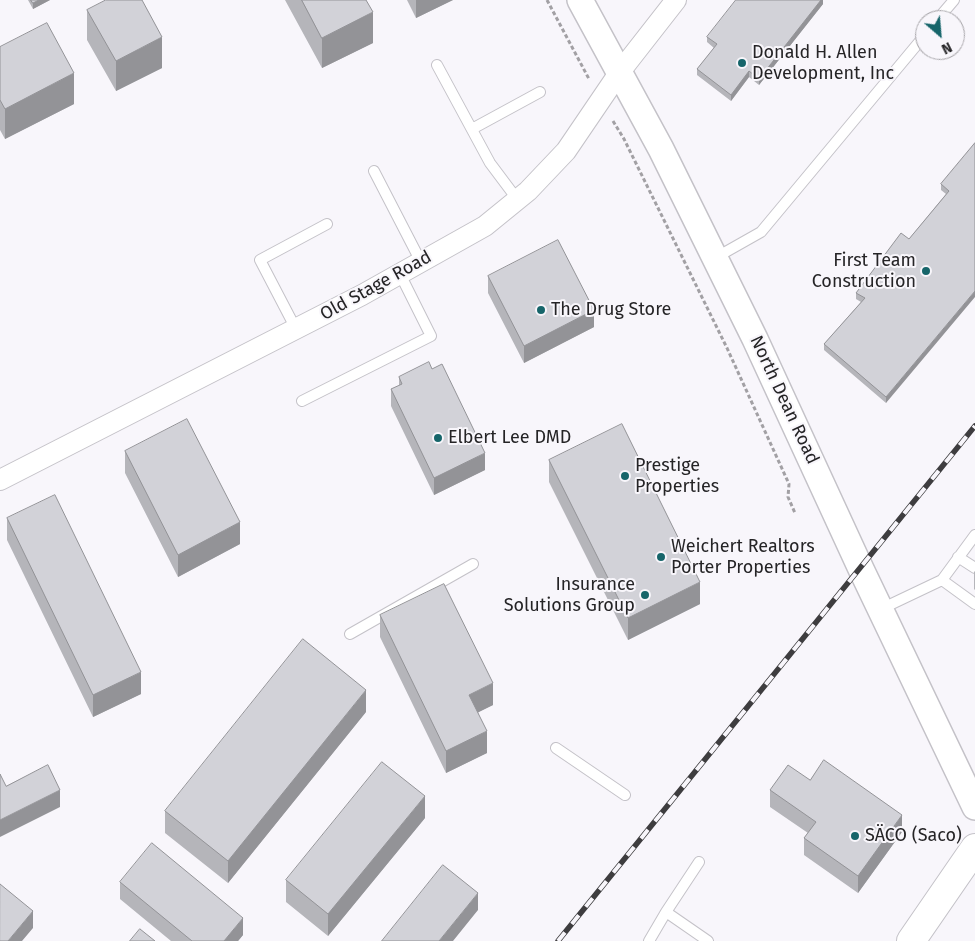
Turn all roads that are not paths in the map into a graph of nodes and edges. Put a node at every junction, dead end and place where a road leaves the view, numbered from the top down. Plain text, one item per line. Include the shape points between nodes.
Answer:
1 (580, 0) edge
2 (676, 0) edge
3 (954, 0) edge
4 (946, 10) edge
5 (915, 47) edge
6 (437, 65) dead end
7 (619, 73) junction
8 (540, 92) dead end
9 (472, 130) junction
10 (374, 171) dead end
11 (517, 199) junction
12 (327, 224) dead end
13 (715, 258) junction
14 (421, 262) junction
15 (400, 274) junction
16 (296, 329) junction
17 (302, 401) dead end
18 (0, 480) edge
19 (975, 535) edge
20 (958, 557) junction
21 (474, 564) dead end
22 (975, 568) edge
23 (942, 580) junction
24 (975, 604) edge
25 (880, 609) junction
26 (350, 634) dead end
27 (556, 748) dead end
28 (625, 795) dead end
29 (975, 807) edge
30 (975, 848) edge
31 (699, 862) dead end
32 (666, 912) junction
33 (649, 941) edge
34 (708, 941) edge
35 (911, 941) edge

1 - 7 street, North Dean Road
2 - 7 street, Old Stage Road
3 - 4 lane
5 - 13 lane via 761,232
6 - 9 lane
7 - 11 street, Old Stage Road via 566,151
7 - 13 street, North Dean Road
8 - 9 lane
9 - 11 lane
10 - 14 lane
11 - 14 street, Old Stage Road via 485,226
12 - 16 lane via 260,260
13 - 25 street, North Dean Road
14 - 15 street, Old Stage Road
15 - 16 street, Old Stage Road
15 - 17 lane via 431,336
16 - 18 street, Old Stage Road
19 - 20 lane
20 - 22 lane
20 - 23 lane
21 - 26 lane
23 - 24 lane
23 - 25 lane
25 - 29 street, North Dean Road
27 - 28 lane
30 - 35 main road
31 - 32 lane
32 - 33 lane
32 - 34 lane

